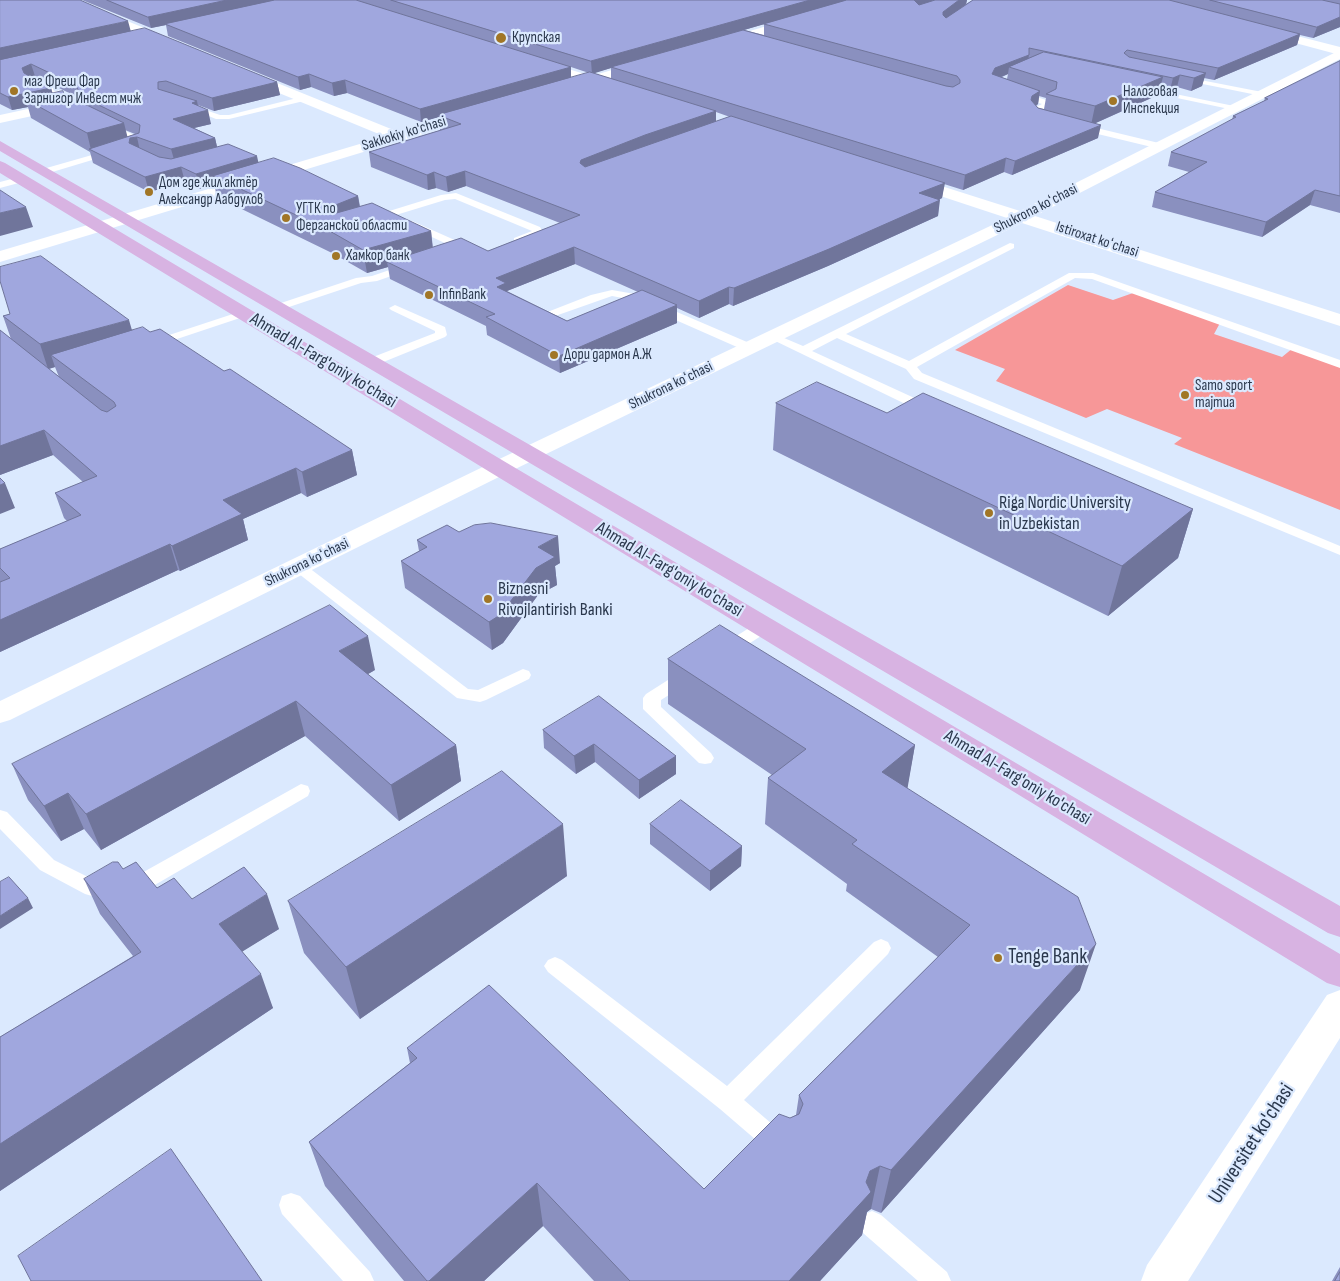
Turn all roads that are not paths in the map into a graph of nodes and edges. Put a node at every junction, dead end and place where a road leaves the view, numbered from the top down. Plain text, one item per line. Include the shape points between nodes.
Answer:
1 (67, 0) edge
2 (867, 0) edge
3 (1247, 27) edge
4 (169, 30) edge
5 (149, 34) junction
6 (745, 36) junction
7 (131, 38) edge
8 (773, 44) edge
9 (706, 47) edge
10 (186, 49) edge
11 (1340, 52) edge
12 (526, 60) edge
13 (658, 61) edge
14 (232, 68) edge
15 (1175, 76) edge
16 (591, 80) junction
17 (34, 82) edge
18 (1127, 85) edge
19 (554, 91) edge
20 (1009, 91) edge
21 (629, 92) edge
22 (1262, 94) junction
23 (305, 98) junction
24 (183, 104) edge
25 (1234, 108) junction
26 (489, 110) edge
27 (0, 119) edge
28 (1049, 119) edge
29 (98, 121) edge
30 (1067, 124) edge
31 (396, 136) junction
32 (0, 145) edge
33 (1160, 146) junction
34 (266, 164) edge
35 (0, 166) edge
36 (283, 172) junction
37 (892, 175) edge
38 (23, 179) edge
39 (389, 214) junction
40 (1023, 216) junction
41 (129, 219) junction
42 (364, 222) edge
43 (103, 226) junction
44 (504, 246) edge
45 (1010, 246) dead end
46 (464, 248) junction
47 (475, 253) edge
48 (446, 254) edge
49 (0, 256) edge
50 (419, 264) edge
51 (279, 307) junction
52 (395, 308) dead end
53 (244, 313) junction
54 (554, 313) edge
55 (1340, 320) edge
56 (836, 334) junction
57 (773, 337) junction
58 (138, 348) edge
59 (750, 348) junction
60 (803, 351) junction
61 (372, 362) junction
62 (1340, 364) edge
63 (910, 366) junction
64 (942, 416) edge
65 (529, 454) junction
66 (499, 468) junction
67 (1340, 551) edge
68 (299, 567) junction
69 (764, 627) junction
70 (523, 675) dead end
71 (0, 713) edge
72 (705, 758) dead end
73 (301, 791) dead end
74 (0, 817) edge
75 (1340, 923) edge
76 (881, 948) dead end
77 (555, 966) dead end
78 (1340, 972) edge
79 (1340, 1006) edge
80 (728, 1102) junction
81 (784, 1149) edge
82 (291, 1205) dead end
83 (872, 1224) dead end
84 (361, 1281) edge
85 (938, 1281) edge
86 (1164, 1281) edge

1 - 5 street
2 - 6 street
3 - 11 street
4 - 5 street
5 - 7 street
5 - 10 street
6 - 8 street
6 - 9 street
11 - 22 street, Shukrona koʻchasi
12 - 16 street
13 - 16 street
14 - 23 street
15 - 22 lane
16 - 19 street
16 - 21 street
17 - 27 street via 73,103
18 - 25 lane
20 - 28 lane via 1049,104 1034,114
22 - 25 street, Shukrona koʻchasi
23 - 24 lane via 229,117 219,117
23 - 31 street
25 - 33 street, Shukrona koʻchasi
26 - 31 street, Sakkokiy ko'chasi
29 - 38 lane via 139,141 138,145
30 - 33 lane
31 - 36 street, Sakkokiy ko'chasi
32 - 38 main road, Ahmad Al-Farg'oniy ko'chasi
33 - 40 street, Shukrona koʻchasi
34 - 36 lane
35 - 38 main road, Ahmad Al-Farg'oniy ko'chasi
36 - 41 street, Sakkokiy ko'chasi
37 - 40 street, Istiroxat koʻchasi
38 - 41 main road, Ahmad Al-Farg'oniy ko'chasi
38 - 43 main road, Ahmad Al-Farg'oniy ko'chasi
39 - 42 lane
39 - 44 lane via 456,196 538,232
39 - 46 lane
40 - 55 street, Istiroxat koʻchasi
40 - 57 street, Shukrona koʻchasi
41 - 43 street, Sakkokiy ko'chasi
41 - 51 main road, Ahmad Al-Farg'oniy ko'chasi
43 - 49 street, Sakkokiy ko'chasi
43 - 53 main road, Ahmad Al-Farg'oniy ko'chasi
45 - 56 lane
46 - 47 lane
46 - 48 lane
50 - 51 lane
51 - 61 main road, Ahmad Al-Farg'oniy ko'chasi
52 - 61 lane via 441,329 440,335
53 - 58 lane
53 - 66 main road, Ahmad Al-Farg'oniy ko'chasi
54 - 59 lane via 612,293 631,296
56 - 60 lane
56 - 63 lane
57 - 59 street, Shukrona koʻchasi
57 - 60 lane
59 - 65 street, Shukrona koʻchasi
60 - 64 lane
61 - 65 main road, Ahmad Al-Farg'oniy ko'chasi
62 - 63 lane via 1083,274 1073,275
63 - 67 lane via 918,376
65 - 66 street, Shukrona koʻchasi
65 - 75 main road, Ahmad Al-Farg'oniy ko'chasi
66 - 68 street, Shukrona koʻchasi
66 - 69 main road, Ahmad Al-Farg'oniy ko'chasi
68 - 70 lane via 463,694 480,696
68 - 71 street, Shukrona koʻchasi
69 - 72 lane via 652,698 652,710
69 - 78 main road, Ahmad Al-Farg'oniy ko'chasi
73 - 74 lane via 134,887 92,888 47,865
76 - 80 lane
77 - 80 lane
79 - 86 street, Universitet ko'chasi
80 - 81 lane
82 - 84 lane
83 - 85 lane

